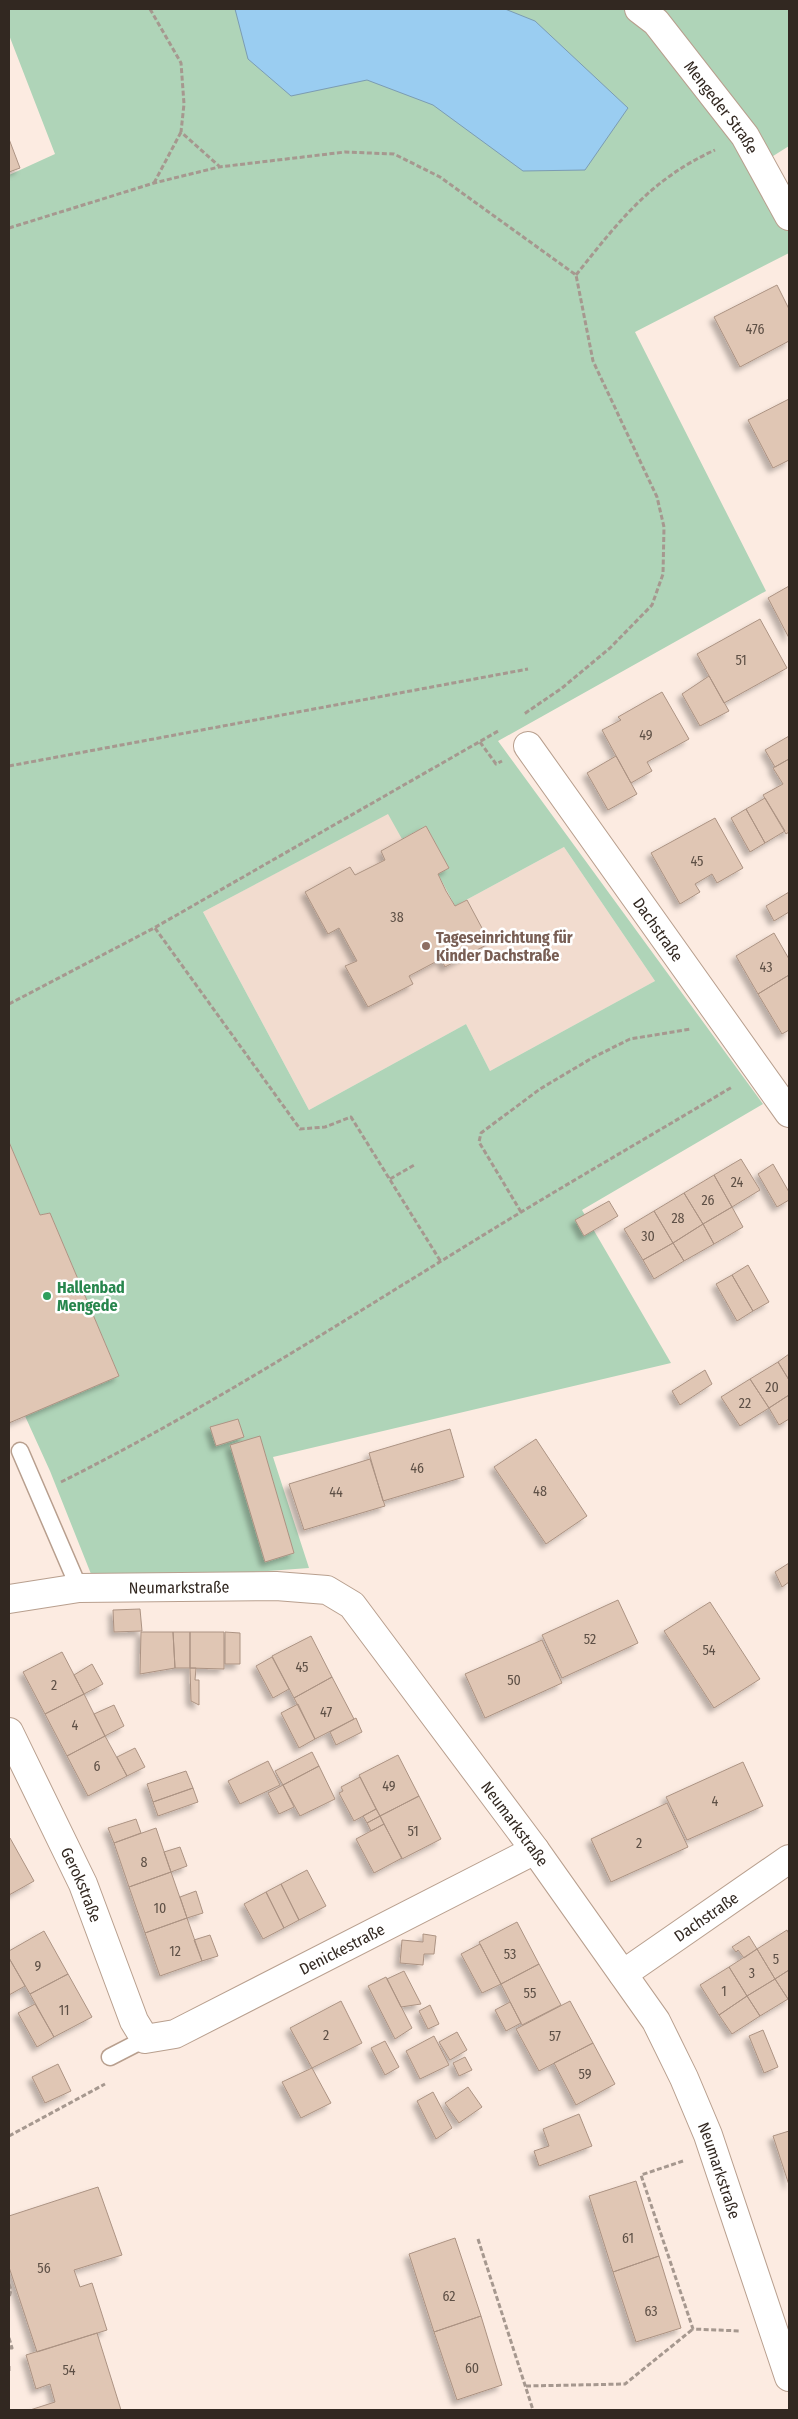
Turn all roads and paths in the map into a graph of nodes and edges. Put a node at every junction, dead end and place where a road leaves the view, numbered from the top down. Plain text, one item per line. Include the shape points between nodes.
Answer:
1 (150, 9) edge
2 (639, 9) edge
3 (181, 132) junction
4 (745, 136) junction
5 (219, 167) junction
6 (154, 183) junction
7 (789, 216) edge
8 (9, 228) edge
9 (576, 275) junction
10 (528, 670) dead end
11 (522, 715) dead end
12 (506, 726) dead end
13 (528, 746) dead end
14 (9, 766) edge
15 (154, 928) junction
16 (9, 1004) edge
17 (676, 1031) dead end
18 (761, 1070) junction
19 (789, 1113) edge
20 (416, 1164) dead end
21 (390, 1179) junction
22 (521, 1212) junction
23 (441, 1262) junction
24 (20, 1451) dead end
25 (38, 1493) junction
26 (79, 1588) junction
27 (9, 1599) edge
28 (9, 1732) edge
29 (535, 1850) junction
30 (789, 1859) edge
31 (623, 1974) junction
32 (145, 2039) junction
33 (110, 2057) joint
34 (9, 2136) edge
35 (713, 2151) junction
36 (478, 2239) dead end
37 (9, 2284) edge
38 (9, 2298) edge
39 (693, 2329) junction
40 (774, 2333) junction
41 (9, 2338) edge
42 (9, 2348) edge
43 (9, 2366) edge
44 (9, 2372) edge
45 (789, 2377) edge
46 (526, 2386) junction
47 (533, 2410) edge

1 - 3 path via 181,63 184,104
2 - 4 street, Mengeder Straße via 656,22
3 - 5 path
3 - 6 path
4 - 7 street, Mengeder Straße
4 - 9 path via 694,160 662,180 638,200
5 - 6 path
5 - 9 path via 345,152 394,154 440,177
6 - 8 path
9 - 11 path via 593,361 657,497 664,527 664,574 652,605 610,648 562,688
10 - 14 path
12 - 15 path
13 - 18 street, Dachstraße
15 - 16 path
15 - 21 path via 300,1129 325,1127 351,1117
17 - 22 path via 630,1039 592,1058 540,1089 481,1133 479,1142
18 - 19 street, Dachstraße
18 - 22 path
20 - 21 path
21 - 23 path
22 - 23 path
23 - 25 path via 244,1383 126,1449
24 - 25 lane
25 - 26 lane
26 - 27 street, Neumarkstraße
26 - 29 street, Neumarkstraße via 276,1586 327,1590 352,1605
28 - 32 street, Gerokstraße via 83,1884 134,2021
29 - 31 street, Neumarkstraße
29 - 32 street, Denickestraße via 175,2034
30 - 31 street, Dachstraße
31 - 35 street, Neumarkstraße via 656,2021 684,2078
32 - 33 lane
33 - 34 path via 116,2078
35 - 39 path via 641,2175
35 - 40 street, Neumarkstraße
36 - 46 path
37 - 38 path
39 - 40 path
39 - 46 path via 625,2384
40 - 45 street, Neumarkstraße
41 - 42 path via 12,2348
43 - 44 path
46 - 47 path

